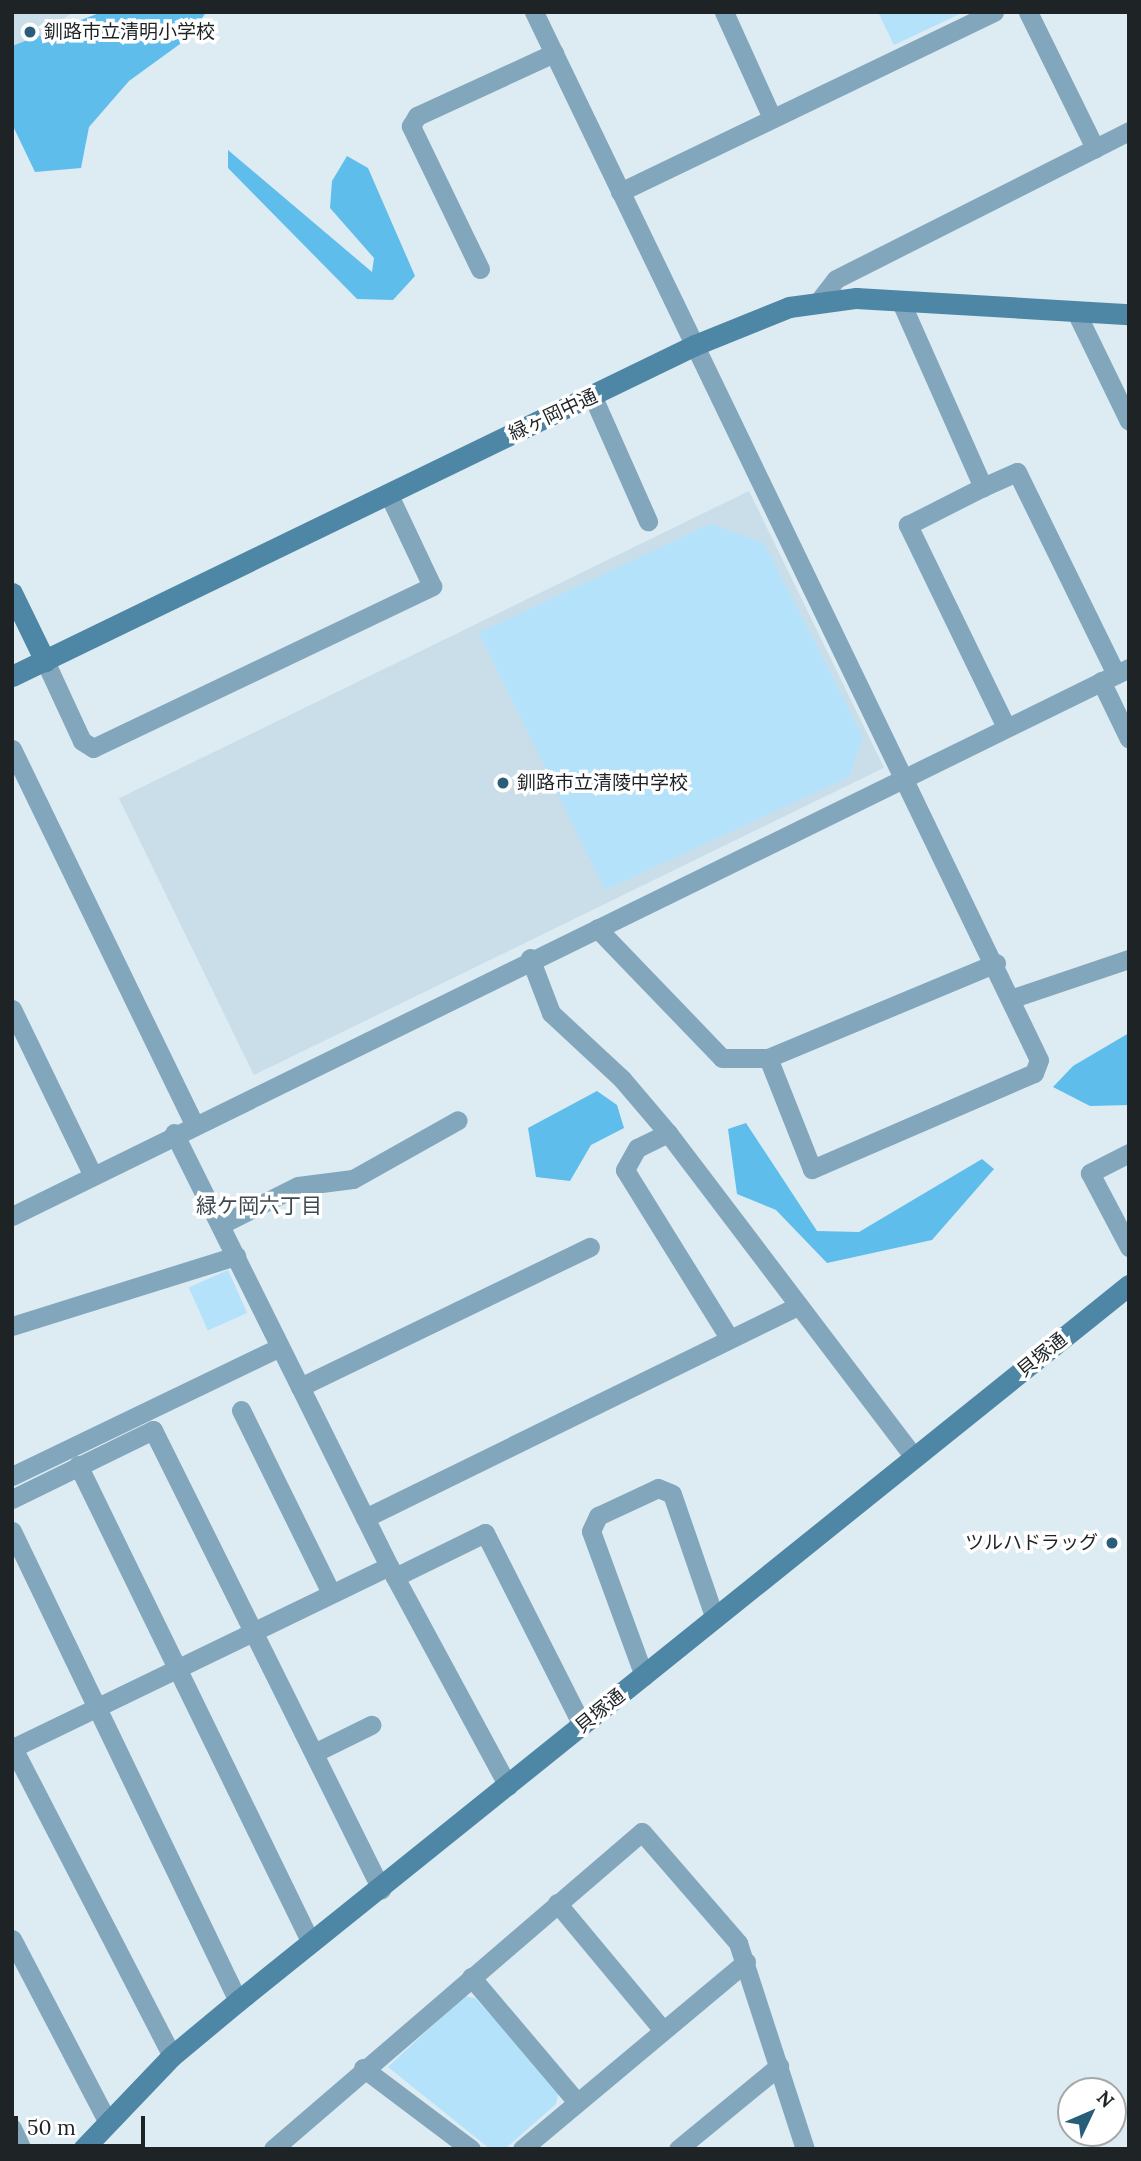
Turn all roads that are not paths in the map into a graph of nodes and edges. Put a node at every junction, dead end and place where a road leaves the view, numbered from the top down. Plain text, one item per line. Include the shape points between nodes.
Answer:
1 (534, 12) edge
2 (724, 12) edge
3 (994, 12) edge
4 (1028, 12) edge
5 (554, 53) junction
6 (772, 118) junction
7 (1129, 131) edge
8 (1095, 148) junction
9 (620, 192) junction
10 (480, 269) dead end
11 (900, 300) junction
12 (818, 302) junction
13 (1076, 312) junction
14 (1129, 314) edge
15 (695, 345) junction
16 (593, 397) junction
17 (1129, 421) edge
18 (983, 487) junction
19 (389, 495) junction
20 (648, 521) dead end
21 (12, 593) edge
22 (45, 661) junction
23 (1115, 675) edge
24 (12, 676) edge
25 (1006, 727) junction
26 (1129, 739) edge
27 (12, 749) edge
28 (905, 776) junction
29 (597, 928) junction
30 (530, 958) junction
31 (1129, 958) edge
32 (996, 962) junction
33 (1013, 998) junction
34 (12, 1009) edge
35 (768, 1058) junction
36 (458, 1120) dead end
37 (193, 1122) junction
38 (174, 1133) junction
39 (668, 1133) junction
40 (1129, 1153) edge
41 (92, 1174) junction
42 (12, 1216) edge
43 (220, 1225) junction
44 (590, 1247) dead end
45 (1129, 1247) edge
46 (236, 1256) junction
47 (1129, 1284) edge
48 (799, 1305) junction
49 (12, 1326) edge
50 (729, 1338) junction
51 (280, 1347) junction
52 (300, 1387) junction
53 (241, 1410) dead end
54 (915, 1458) junction
55 (78, 1465) junction
56 (12, 1476) edge
57 (12, 1499) edge
58 (365, 1518) junction
59 (12, 1531) edge
60 (392, 1571) junction
61 (331, 1593) junction
62 (715, 1619) junction
63 (253, 1629) junction
64 (176, 1668) junction
65 (644, 1676) junction
66 (95, 1707) junction
67 (371, 1725) dead end
68 (582, 1725) junction
69 (15, 1746) edge
70 (314, 1753) junction
71 (508, 1786) junction
72 (381, 1889) junction
73 (557, 1903) junction
74 (12, 1939) edge
75 (312, 1943) junction
76 (746, 1962) junction
77 (471, 1977) junction
78 (238, 2001) junction
79 (663, 2030) junction
80 (172, 2056) junction
81 (779, 2066) junction
82 (363, 2068) junction
83 (576, 2101) junction
84 (106, 2119) junction
85 (12, 2128) edge
86 (285, 2146) edge
87 (22, 2149) edge
88 (83, 2149) edge
89 (471, 2149) edge
90 (522, 2149) edge
91 (678, 2149) edge
92 (805, 2149) edge

1 - 5 street
2 - 6 street
3 - 6 street
4 - 8 street
5 - 9 street
5 - 10 street via 417,116 411,126
6 - 9 street
7 - 8 street
8 - 12 street via 836,279
9 - 15 street
11 - 12 street, 緑ヶ岡中通
11 - 13 street, 緑ヶ岡中通
11 - 18 street
12 - 15 street, 緑ヶ岡中通 via 758,317
13 - 14 street, 緑ヶ岡中通
13 - 17 street
15 - 16 street, 緑ヶ岡中通
15 - 28 street
16 - 19 street, 緑ヶ岡中通
16 - 20 street
18 - 23 street via 1017,472
18 - 25 street via 908,525
19 - 22 street, 緑ヶ岡中通
19 - 22 street via 432,586 93,748 82,741
21 - 22 street
22 - 24 street, 緑ヶ岡中通
23 - 25 street
23 - 26 street
25 - 28 street
27 - 37 street
28 - 29 street
28 - 32 street
29 - 30 street
29 - 35 street via 722,1058
30 - 37 street
30 - 39 street via 551,1013 622,1079
31 - 33 street
32 - 33 street
32 - 35 street
33 - 35 street via 1039,1060 1034,1073 812,1169
34 - 41 street
36 - 43 street via 353,1179 298,1186
37 - 38 street
38 - 41 street
38 - 43 street
39 - 48 street
39 - 50 street via 637,1149 625,1170
40 - 45 street via 1090,1173
41 - 42 street
43 - 46 street
44 - 52 street
46 - 49 street
46 - 51 street
47 - 54 street, 貝塚通
48 - 50 street
48 - 54 street
50 - 58 street
51 - 52 street
51 - 56 street
52 - 58 street
53 - 61 street
54 - 62 street, 貝塚通
55 - 57 street
55 - 63 street via 153,1430
55 - 64 street
58 - 60 street
59 - 66 street
60 - 61 street
60 - 68 street via 485,1533
60 - 71 street
61 - 63 street
62 - 65 street, 貝塚通
62 - 65 street via 671,1494 658,1488 598,1516 591,1531
63 - 64 street
63 - 70 street
64 - 66 street
64 - 75 street
65 - 68 street, 貝塚通
66 - 69 street
66 - 78 street
67 - 70 street
68 - 71 street, 貝塚通
69 - 80 street
70 - 72 street
71 - 72 street, 貝塚通
72 - 75 street, 貝塚通
73 - 76 street via 642,1832 738,1942
73 - 77 street
73 - 79 street
74 - 84 street
75 - 78 street, 貝塚通
76 - 79 street
76 - 81 street
77 - 82 street
77 - 83 street
78 - 80 street, 貝塚通
79 - 83 street
80 - 84 street, 貝塚通
81 - 91 street
81 - 92 street
82 - 86 street
82 - 89 street
83 - 90 street
84 - 88 street, 貝塚通
85 - 87 street

